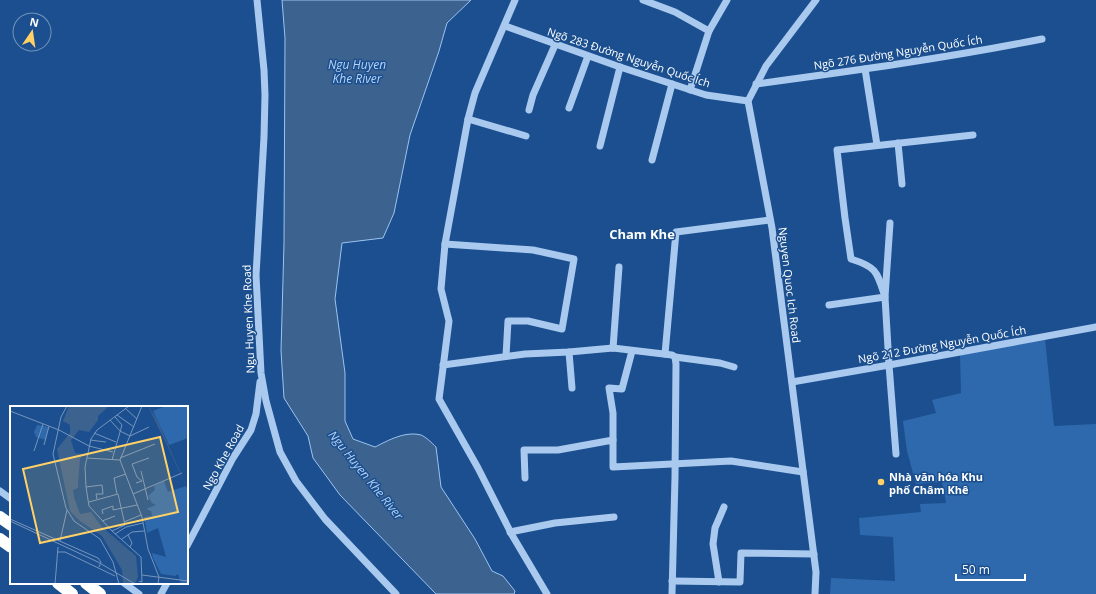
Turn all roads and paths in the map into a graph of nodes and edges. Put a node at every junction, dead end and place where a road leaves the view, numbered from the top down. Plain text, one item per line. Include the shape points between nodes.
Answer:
1 (257, 0) edge
2 (516, 0) edge
3 (643, 0) edge
4 (727, 0) edge
5 (816, 0) edge
6 (505, 26) junction
7 (709, 31) junction
8 (1042, 39) dead end
9 (555, 44) junction
10 (588, 56) junction
11 (620, 67) junction
12 (865, 69) junction
13 (672, 84) junction
14 (756, 84) junction
15 (690, 90) junction
16 (748, 101) junction
17 (569, 108) dead end
18 (529, 110) dead end
19 (468, 119) junction
20 (973, 135) dead end
21 (526, 136) dead end
22 (898, 143) junction
23 (877, 145) junction
24 (600, 146) dead end
25 (652, 160) dead end
26 (902, 184) dead end
27 (770, 220) junction
28 (890, 223) dead end
29 (445, 244) junction
30 (619, 267) dead end
31 (885, 297) junction
32 (829, 305) dead end
33 (1096, 327) edge
34 (614, 348) junction
35 (632, 351) junction
36 (569, 352) junction
37 (665, 354) junction
38 (506, 356) junction
39 (675, 356) junction
40 (443, 365) junction
41 (889, 365) junction
42 (734, 367) dead end
43 (261, 373) junction
44 (792, 382) junction
45 (572, 388) dead end
46 (613, 440) junction
47 (896, 454) dead end
48 (675, 464) junction
49 (803, 472) junction
50 (525, 478) dead end
51 (0, 491) edge
52 (10, 498) edge
53 (724, 507) dead end
54 (0, 517) edge
55 (614, 517) dead end
56 (10, 524) edge
57 (510, 532) junction
58 (0, 539) edge
59 (188, 544) edge
60 (10, 546) edge
61 (814, 554) junction
62 (672, 581) junction
63 (719, 582) junction
64 (59, 584) edge
65 (87, 584) edge
66 (125, 584) edge
67 (166, 584) edge
68 (72, 594) edge
69 (100, 594) edge
70 (139, 594) edge
71 (161, 594) edge
72 (396, 594) edge
73 (547, 594) edge
74 (672, 594) edge
75 (815, 594) edge

1 - 43 street, Ngu Huyen Khe Road via 264,70 264,137 256,275
2 - 6 street
3 - 7 street via 675,12
4 - 7 street
5 - 14 street via 766,66
6 - 9 street, Ngõ 283 Đường Nguyễn Quốc Ích
6 - 19 street via 475,93
7 - 15 street
8 - 12 street, Ngõ 276 Đường Nguyễn Quốc Ích
9 - 10 street, Ngõ 283 Đường Nguyễn Quốc Ích
9 - 18 street
10 - 11 street, Ngõ 283 Đường Nguyễn Quốc Ích
10 - 17 street
11 - 13 street, Ngõ 283 Đường Nguyễn Quốc Ích
11 - 24 street
12 - 14 street, Ngõ 276 Đường Nguyễn Quốc Ích
12 - 23 street
13 - 15 street, Ngõ 283 Đường Nguyễn Quốc Ích
13 - 25 street
14 - 16 street
15 - 16 street, Ngõ 283 Đường Nguyễn Quốc Ích
16 - 27 street, Nguyen Quoc Ich Road
19 - 21 street
19 - 29 street
20 - 22 street
22 - 23 street
22 - 26 street
23 - 31 street via 837,150 851,259 875,271
27 - 37 street via 676,232
27 - 44 street, Nguyen Quoc Ich Road
28 - 31 street
29 - 38 street via 533,250 574,259 562,329 528,321 508,321
29 - 40 street via 440,289 449,321
30 - 34 street
31 - 32 street
31 - 41 street
33 - 41 street, Ngõ 212 Đường Nguyễn Quốc Ích
34 - 35 street
34 - 36 street
35 - 37 street
35 - 46 street via 622,389 609,388 613,413
36 - 38 street
36 - 45 street
37 - 39 street
38 - 40 street
39 - 42 street via 720,362
39 - 48 street
40 - 57 street via 439,399
41 - 44 street, Ngõ 212 Đường Nguyễn Quốc Ích
41 - 47 street
43 - 59 street, Ngo Khe Road via 256,414 251,430 233,458
43 - 72 street, Ngu Huyen Khe Road via 280,452 296,481 324,519
44 - 49 street, Nguyen Quoc Ich Road
46 - 48 street via 613,467
46 - 50 street via 558,450 524,450
48 - 49 street via 731,460
48 - 62 street
49 - 61 street, Nguyen Quoc Ich Road
51 - 52 street
53 - 63 street via 715,528 713,544
54 - 56 highway
55 - 57 street via 555,523
57 - 73 street
58 - 60 highway
61 - 63 street via 741,553 740,582
61 - 75 street, Nguyen Quoc Ich Road
62 - 63 street
62 - 74 street
64 - 68 highway
65 - 69 highway
66 - 70 street
67 - 71 street

